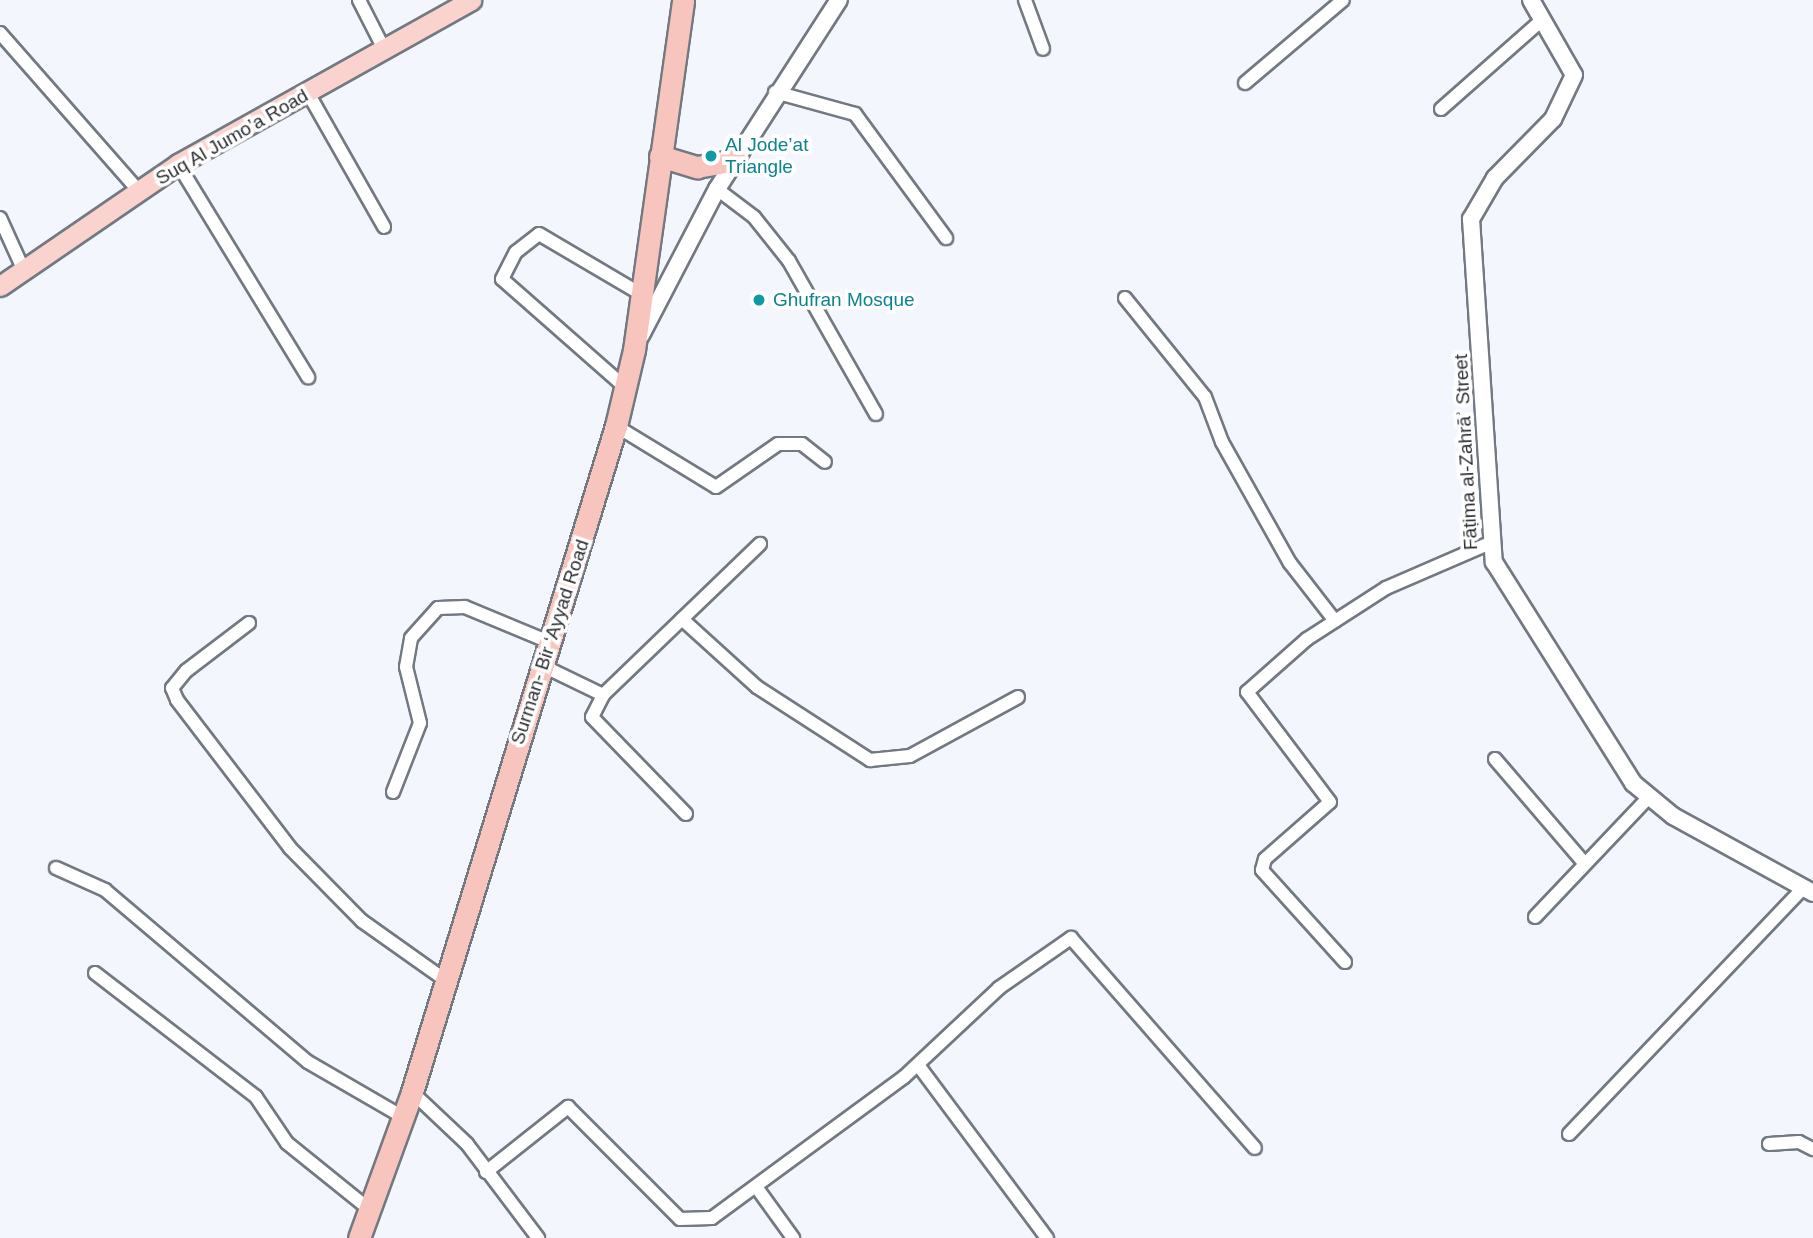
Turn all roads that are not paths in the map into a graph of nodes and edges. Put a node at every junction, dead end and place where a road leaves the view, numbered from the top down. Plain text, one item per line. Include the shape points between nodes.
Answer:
1 (359, 0) edge
2 (471, 0) edge
3 (683, 0) edge
4 (690, 0) edge
5 (839, 0) edge
6 (1025, 0) edge
7 (1343, 0) edge
8 (1531, 0) edge
9 (1543, 19) junction
10 (680, 31) junction
11 (0, 33) edge
12 (1044, 49) dead end
13 (384, 51) junction
14 (1245, 83) dead end
15 (775, 92) junction
16 (308, 93) junction
17 (1440, 109) dead end
18 (660, 156) junction
19 (735, 160) junction
20 (178, 164) junction
21 (717, 189) junction
22 (139, 191) junction
23 (0, 218) edge
24 (384, 227) dead end
25 (946, 238) dead end
26 (24, 271) junction
27 (0, 286) edge
28 (641, 294) junction
29 (1125, 298) dead end
30 (634, 350) junction
31 (308, 377) dead end
32 (626, 388) junction
33 (876, 414) dead end
34 (616, 426) junction
35 (825, 462) dead end
36 (1490, 543) junction
37 (760, 544) dead end
38 (682, 619) junction
39 (1335, 621) junction
40 (249, 623) dead end
41 (549, 642) junction
42 (541, 665) junction
43 (603, 695) junction
44 (1018, 697) dead end
45 (1495, 759) dead end
46 (393, 792) dead end
47 (1648, 798) junction
48 (686, 814) dead end
49 (1585, 864) junction
50 (56, 868) dead end
51 (1807, 892) edge
52 (1535, 917) dead end
53 (1345, 962) dead end
54 (95, 973) dead end
55 (444, 979) junction
56 (918, 1066) junction
57 (412, 1092) junction
58 (403, 1117) junction
59 (1569, 1134) dead end
60 (1769, 1144) dead end
61 (1255, 1147) dead end
62 (1813, 1149) edge
63 (486, 1172) junction
64 (757, 1188) junction
65 (370, 1210) junction
66 (359, 1238) edge
67 (538, 1238) edge
68 (793, 1238) edge
69 (1048, 1238) edge

1 - 13 street
2 - 13 main road, Suq Al Jumo’a Road
3 - 10 highway
4 - 10 highway
5 - 15 street
6 - 12 street
7 - 14 street
8 - 9 street, Fāṭima al-Zahrāʾ Street
9 - 17 street
9 - 36 street, Fāṭima al-Zahrāʾ Street via 1571,63 1573,89 1553,120 1495,178 1471,219
10 - 18 highway, Surman- Bir ‘Ayyad Road
11 - 22 street
13 - 16 main road, Suq Al Jumo’a Road
15 - 19 street
15 - 25 street via 855,114
16 - 20 main road, Suq Al Jumo’a Road
16 - 24 street
18 - 19 highway via 697,167
18 - 28 highway, Surman- Bir ‘Ayyad Road
19 - 21 street
20 - 22 main road, Suq Al Jumo’a Road
20 - 31 street
21 - 30 street
21 - 33 street via 754,217 789,261
22 - 26 main road, Suq Al Jumo’a Road
23 - 26 street
26 - 27 main road, Suq Al Jumo’a Road
28 - 30 highway, Surman- Bir ‘Ayyad Road
28 - 32 street via 539,234 516,253 502,279
29 - 39 street via 1205,397 1222,442 1290,563
30 - 32 highway, Surman- Bir ‘Ayyad Road
32 - 34 highway, Surman- Bir ‘Ayyad Road
34 - 35 street via 716,487 778,444 802,444
34 - 41 highway, Surman- Bir ‘Ayyad Road
36 - 39 street via 1411,576
36 - 47 street, Fāṭima al-Zahrāʾ Street via 1502,579 1538,640 1606,749
37 - 38 street
38 - 43 street
38 - 44 street via 757,687 870,760 910,756
39 - 53 street via 1270,666 1247,692 1330,802 1265,859 1262,870
40 - 55 street via 186,671 172,688 177,700 290,848 362,921
41 - 42 highway, Surman- Bir ‘Ayyad Road
41 - 46 street via 465,607 438,608 411,638 406,667 420,723
42 - 43 street
42 - 55 highway, Surman- Bir ‘Ayyad Road
43 - 48 street via 592,717 596,724
45 - 49 street
47 - 49 street
47 - 51 street, Fāṭima al-Zahrāʾ Street
49 - 52 street
50 - 58 street via 105,890 308,1062
51 - 59 street
54 - 65 street via 256,1097 287,1143
55 - 57 highway, Surman- Bir ‘Ayyad Road
56 - 61 street via 1009,980 1071,938
56 - 64 street
56 - 69 street
57 - 58 highway, Surman- Bir ‘Ayyad Road
57 - 63 street via 467,1144
58 - 65 highway, Surman- Bir ‘Ayyad Road
60 - 62 street via 1799,1142
63 - 64 street via 568,1107 688,1223 712,1218
63 - 67 street
64 - 68 street
65 - 66 highway, Surman- Bir ‘Ayyad Road

